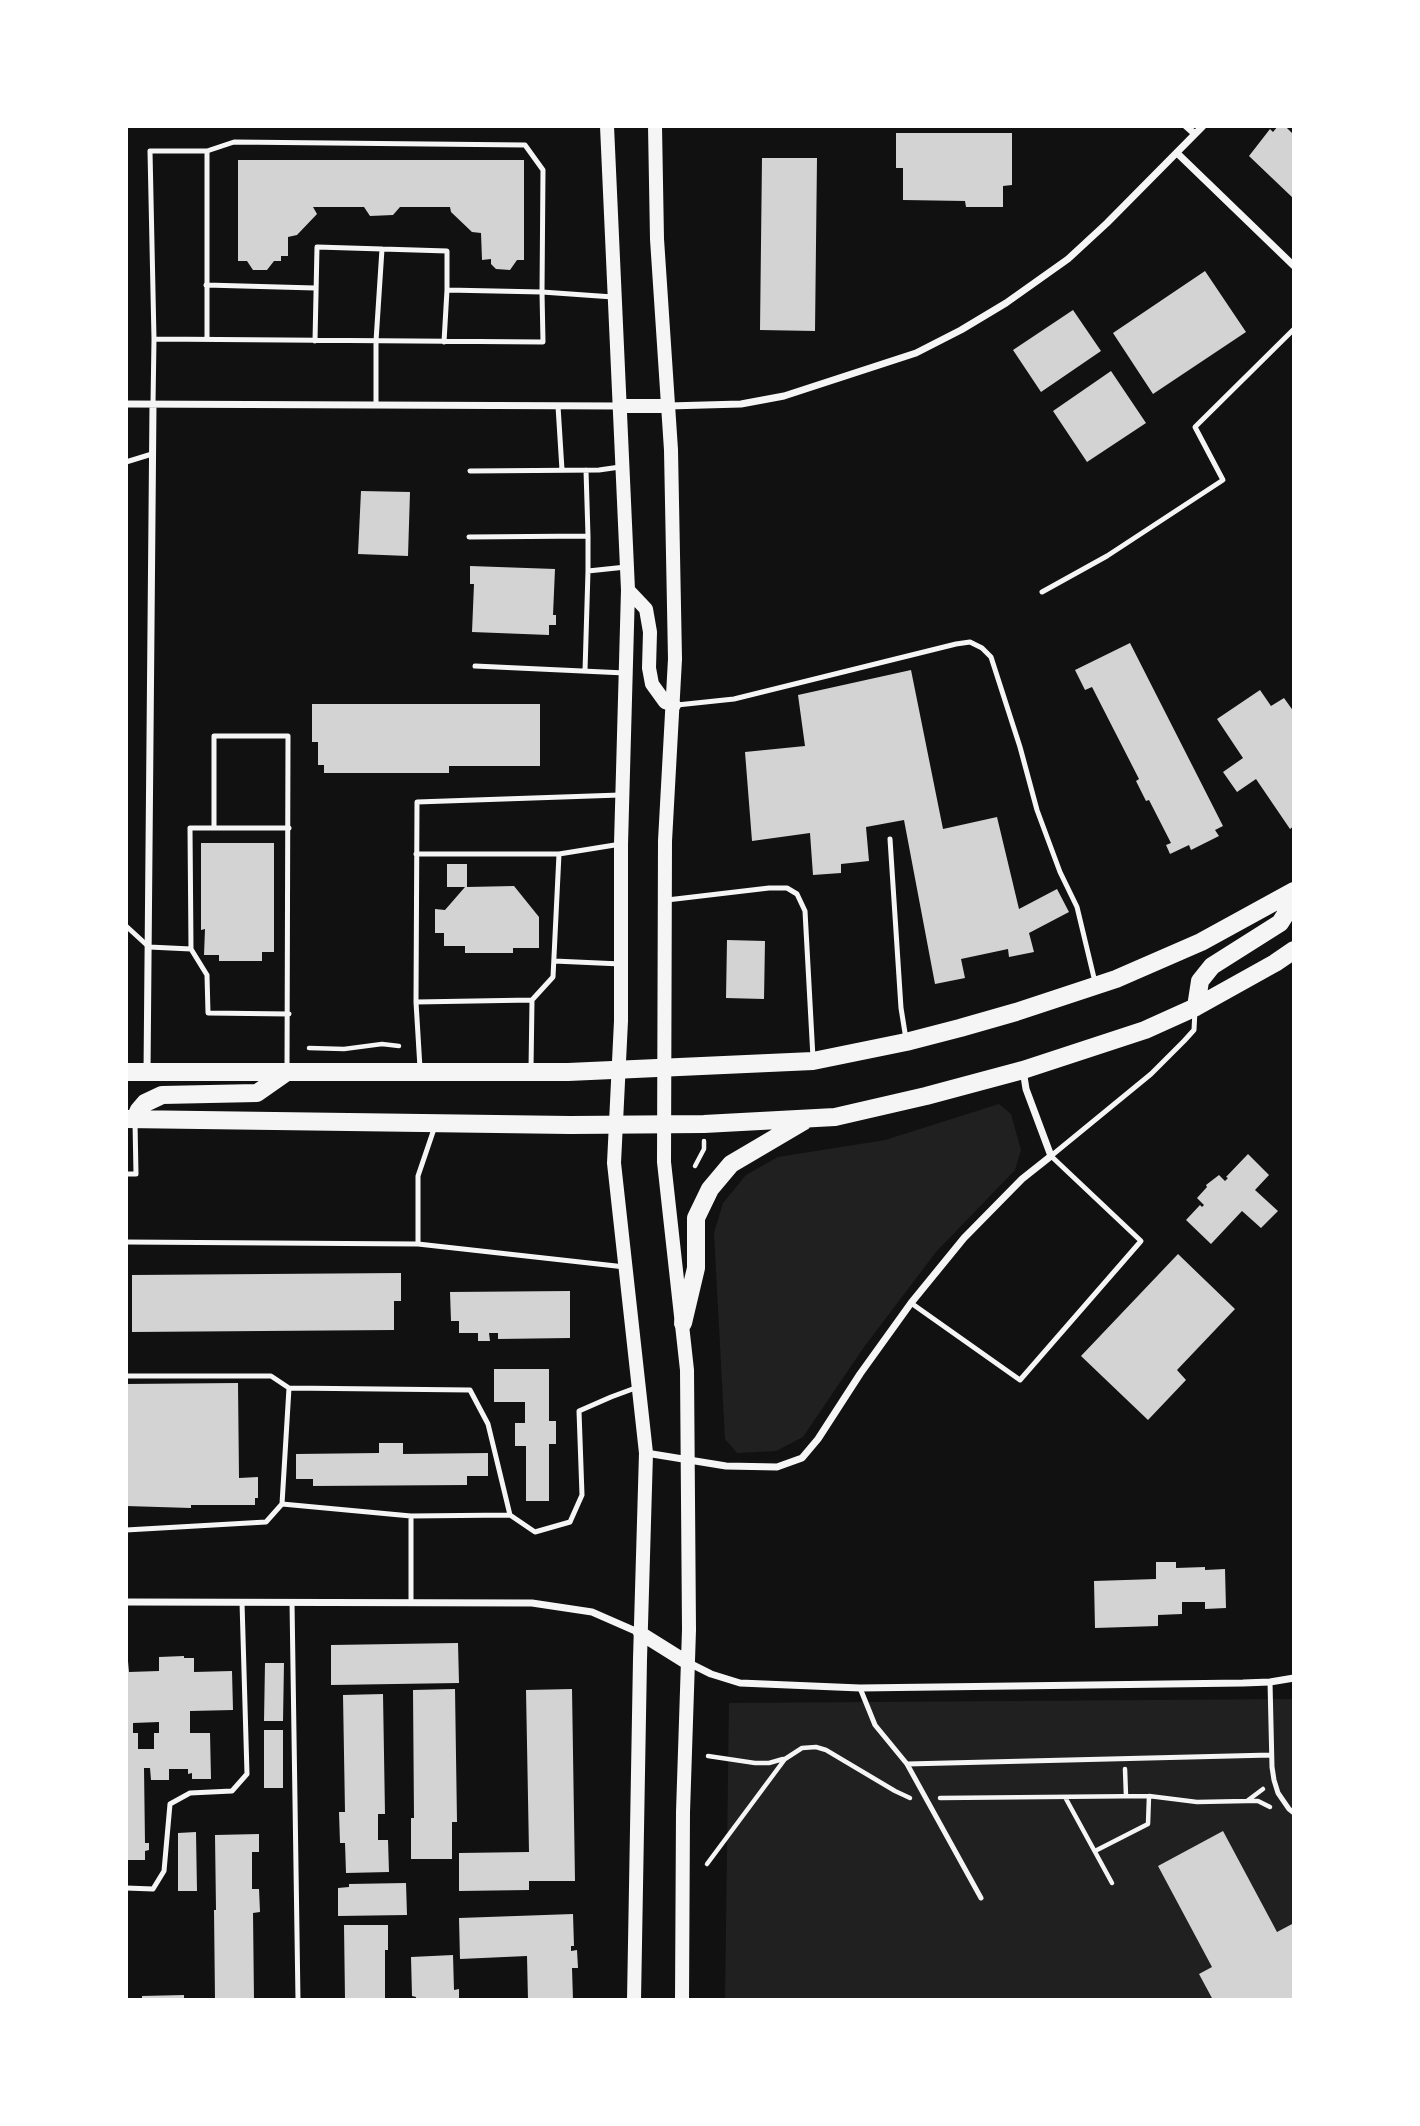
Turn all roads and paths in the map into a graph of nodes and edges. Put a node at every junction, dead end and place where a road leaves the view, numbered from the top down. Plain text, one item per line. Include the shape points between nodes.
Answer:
1 (607, 126) edge
2 (655, 126) edge
3 (1186, 126) edge
4 (1203, 126) edge
5 (1195, 134) junction
6 (206, 151) junction
7 (1177, 153) junction
8 (382, 249) junction
9 (1294, 266) edge
10 (206, 285) junction
11 (316, 288) junction
12 (447, 290) junction
13 (542, 292) junction
14 (613, 297) junction
15 (1294, 329) edge
16 (154, 339) junction
17 (207, 339) junction
18 (315, 341) junction
19 (376, 341) junction
20 (444, 342) junction
21 (126, 404) edge
22 (153, 404) junction
23 (376, 405) junction
24 (558, 406) junction
25 (619, 406) junction
26 (668, 406) junction
27 (152, 454) junction
28 (126, 462) edge
29 (623, 467) junction
30 (562, 470) junction
31 (586, 470) junction
32 (470, 471) dead end
33 (588, 536) junction
34 (469, 537) dead end
35 (626, 567) junction
36 (588, 571) junction
37 (628, 590) junction
38 (1042, 592) dead end
39 (475, 666) dead end
40 (585, 671) junction
41 (625, 673) junction
42 (674, 705) junction
43 (622, 795) junction
44 (214, 828) junction
45 (289, 828) junction
46 (890, 839) dead end
47 (621, 844) junction
48 (416, 854) junction
49 (559, 854) junction
50 (1294, 891) edge
51 (664, 901) junction
52 (1294, 901) edge
53 (126, 926) edge
54 (149, 947) junction
55 (191, 949) junction
56 (1294, 950) edge
57 (554, 961) junction
58 (621, 964) junction
59 (1096, 986) junction
60 (532, 1000) junction
61 (416, 1002) junction
62 (1196, 1007) junction
63 (289, 1014) junction
64 (906, 1042) junction
65 (399, 1046) dead end
66 (309, 1048) dead end
67 (813, 1061) junction
68 (665, 1068) junction
69 (619, 1070) junction
70 (1023, 1070) junction
71 (420, 1071) junction
72 (126, 1072) edge
73 (147, 1072) junction
74 (287, 1072) junction
75 (531, 1072) junction
76 (810, 1118) junction
77 (130, 1119) edge
78 (436, 1123) junction
79 (615, 1124) junction
80 (664, 1124) junction
81 (704, 1140) dead end
82 (1051, 1156) junction
83 (695, 1166) dead end
84 (126, 1174) edge
85 (126, 1242) edge
86 (418, 1244) junction
87 (625, 1267) junction
88 (911, 1303) junction
89 (683, 1323) junction
90 (126, 1376) edge
91 (638, 1387) junction
92 (289, 1388) junction
93 (646, 1453) junction
94 (687, 1459) junction
95 (282, 1504) junction
96 (510, 1515) junction
97 (411, 1516) junction
98 (126, 1530) edge
99 (126, 1602) edge
100 (242, 1602) junction
101 (292, 1602) junction
102 (411, 1602) junction
103 (640, 1633) junction
104 (688, 1663) junction
105 (1294, 1678) edge
106 (1270, 1682) junction
107 (860, 1688) junction
108 (1272, 1755) junction
109 (708, 1756) dead end
110 (785, 1759) junction
111 (1125, 1759) junction
112 (907, 1763) junction
113 (1274, 1780) junction
114 (1126, 1796) junction
115 (1149, 1796) junction
116 (1065, 1797) junction
117 (928, 1798) junction
118 (1294, 1813) edge
119 (1095, 1851) junction
120 (707, 1864) dead end
121 (1112, 1883) dead end
122 (126, 1888) edge
123 (981, 1898) dead end
124 (298, 2000) edge
125 (634, 2000) edge
126 (681, 2000) edge

1 - 14 main road
2 - 26 main road
3 - 5 street
4 - 5 street
5 - 7 street
6 - 10 lane
6 - 13 lane via 234,142 525,145 543,170
6 - 16 lane via 150,151
7 - 9 street
7 - 26 street via 1068,259 1006,303 916,353 784,396 741,404
8 - 11 lane via 317,247
8 - 12 lane via 447,251
8 - 19 lane
10 - 11 lane
10 - 17 lane
11 - 18 lane
12 - 13 lane
12 - 20 lane
13 - 14 lane
13 - 20 lane via 543,342
14 - 25 main road
15 - 38 lane via 1195,427 1223,480 1107,556
16 - 17 lane
16 - 22 lane
17 - 18 lane
18 - 19 lane
19 - 20 lane
19 - 23 lane
21 - 22 street
22 - 23 street
22 - 27 street
23 - 24 street
24 - 25 street
24 - 30 lane
25 - 26 main road
25 - 29 main road
26 - 42 main road
27 - 28 lane
27 - 54 street
29 - 31 lane
29 - 35 main road
30 - 31 lane
30 - 32 lane
31 - 33 lane
33 - 34 lane
33 - 36 lane
35 - 36 lane
35 - 37 main road
36 - 40 lane
37 - 41 main road
37 - 42 main road via 646,609 652,684 665,702
39 - 40 lane
40 - 41 lane
41 - 43 main road
42 - 51 main road
42 - 59 lane via 734,699 963,643 982,648 991,657 1037,810 1077,907
43 - 47 main road
43 - 48 lane via 417,802
44 - 45 lane
44 - 45 lane via 214,736 288,736
44 - 55 lane via 190,828
45 - 63 lane
46 - 64 lane
47 - 49 lane
47 - 58 main road
48 - 49 lane
48 - 61 lane
49 - 57 lane
50 - 59 main road via 1201,942
51 - 67 lane via 769,888 787,888 797,894 804,911
51 - 68 main road
52 - 62 main road via 1280,923 1212,966 1200,981
53 - 54 lane
54 - 55 lane
54 - 73 street
55 - 63 lane via 207,975 208,1013
56 - 62 main road
57 - 58 lane
57 - 60 lane via 553,977
58 - 69 main road
59 - 64 main road
60 - 61 lane
60 - 75 lane
61 - 71 lane
62 - 70 main road via 1145,1030
62 - 82 lane via 1194,1030 1184,1041
63 - 74 lane
64 - 67 main road
65 - 66 path
67 - 68 main road
68 - 69 main road
68 - 80 main road
69 - 75 main road
69 - 79 main road
70 - 76 main road via 871,1109
70 - 82 street
71 - 74 main road
71 - 75 main road
72 - 73 main road
73 - 74 main road
74 - 77 main road via 257,1093 162,1095 145,1103
76 - 80 main road
76 - 89 main road via 731,1164 710,1189 696,1218 696,1268
77 - 78 main road
77 - 84 lane via 136,1174
78 - 79 main road
78 - 86 lane via 418,1176
79 - 80 main road
79 - 87 main road via 614,1163
80 - 89 main road via 664,1162
81 - 83 path
82 - 88 street via 964,1238
82 - 88 lane via 1141,1241 1020,1380
85 - 86 lane
86 - 87 lane
87 - 91 main road
88 - 94 street via 802,1458 777,1467 726,1466
89 - 94 main road
90 - 92 lane via 271,1376
91 - 93 main road
91 - 96 lane via 579,1411 582,1495 570,1522 535,1532
92 - 95 lane
92 - 96 lane via 470,1390 488,1424
93 - 94 street
93 - 103 main road
94 - 104 main road
95 - 97 lane
95 - 98 lane via 266,1522
96 - 97 lane
97 - 102 lane
99 - 100 street
100 - 101 street
100 - 122 lane via 247,1774 232,1791 190,1793 170,1804 164,1871 153,1889
101 - 102 street
101 - 124 lane
102 - 103 street via 544,1605 592,1612
103 - 104 main road
103 - 125 main road
104 - 107 street via 740,1683
104 - 126 main road
105 - 106 street
106 - 107 street
106 - 108 lane
107 - 112 lane via 875,1725
108 - 111 lane
108 - 113 lane
109 - 110 path via 755,1763
110 - 117 path via 802,1748 816,1747 906,1797
110 - 120 path
111 - 112 lane
111 - 114 path
112 - 117 lane
113 - 115 path via 1247,1801 1197,1802
113 - 118 lane
114 - 115 path
114 - 116 path
115 - 119 path via 1148,1824
116 - 117 path
116 - 119 path
117 - 123 lane
119 - 121 path

